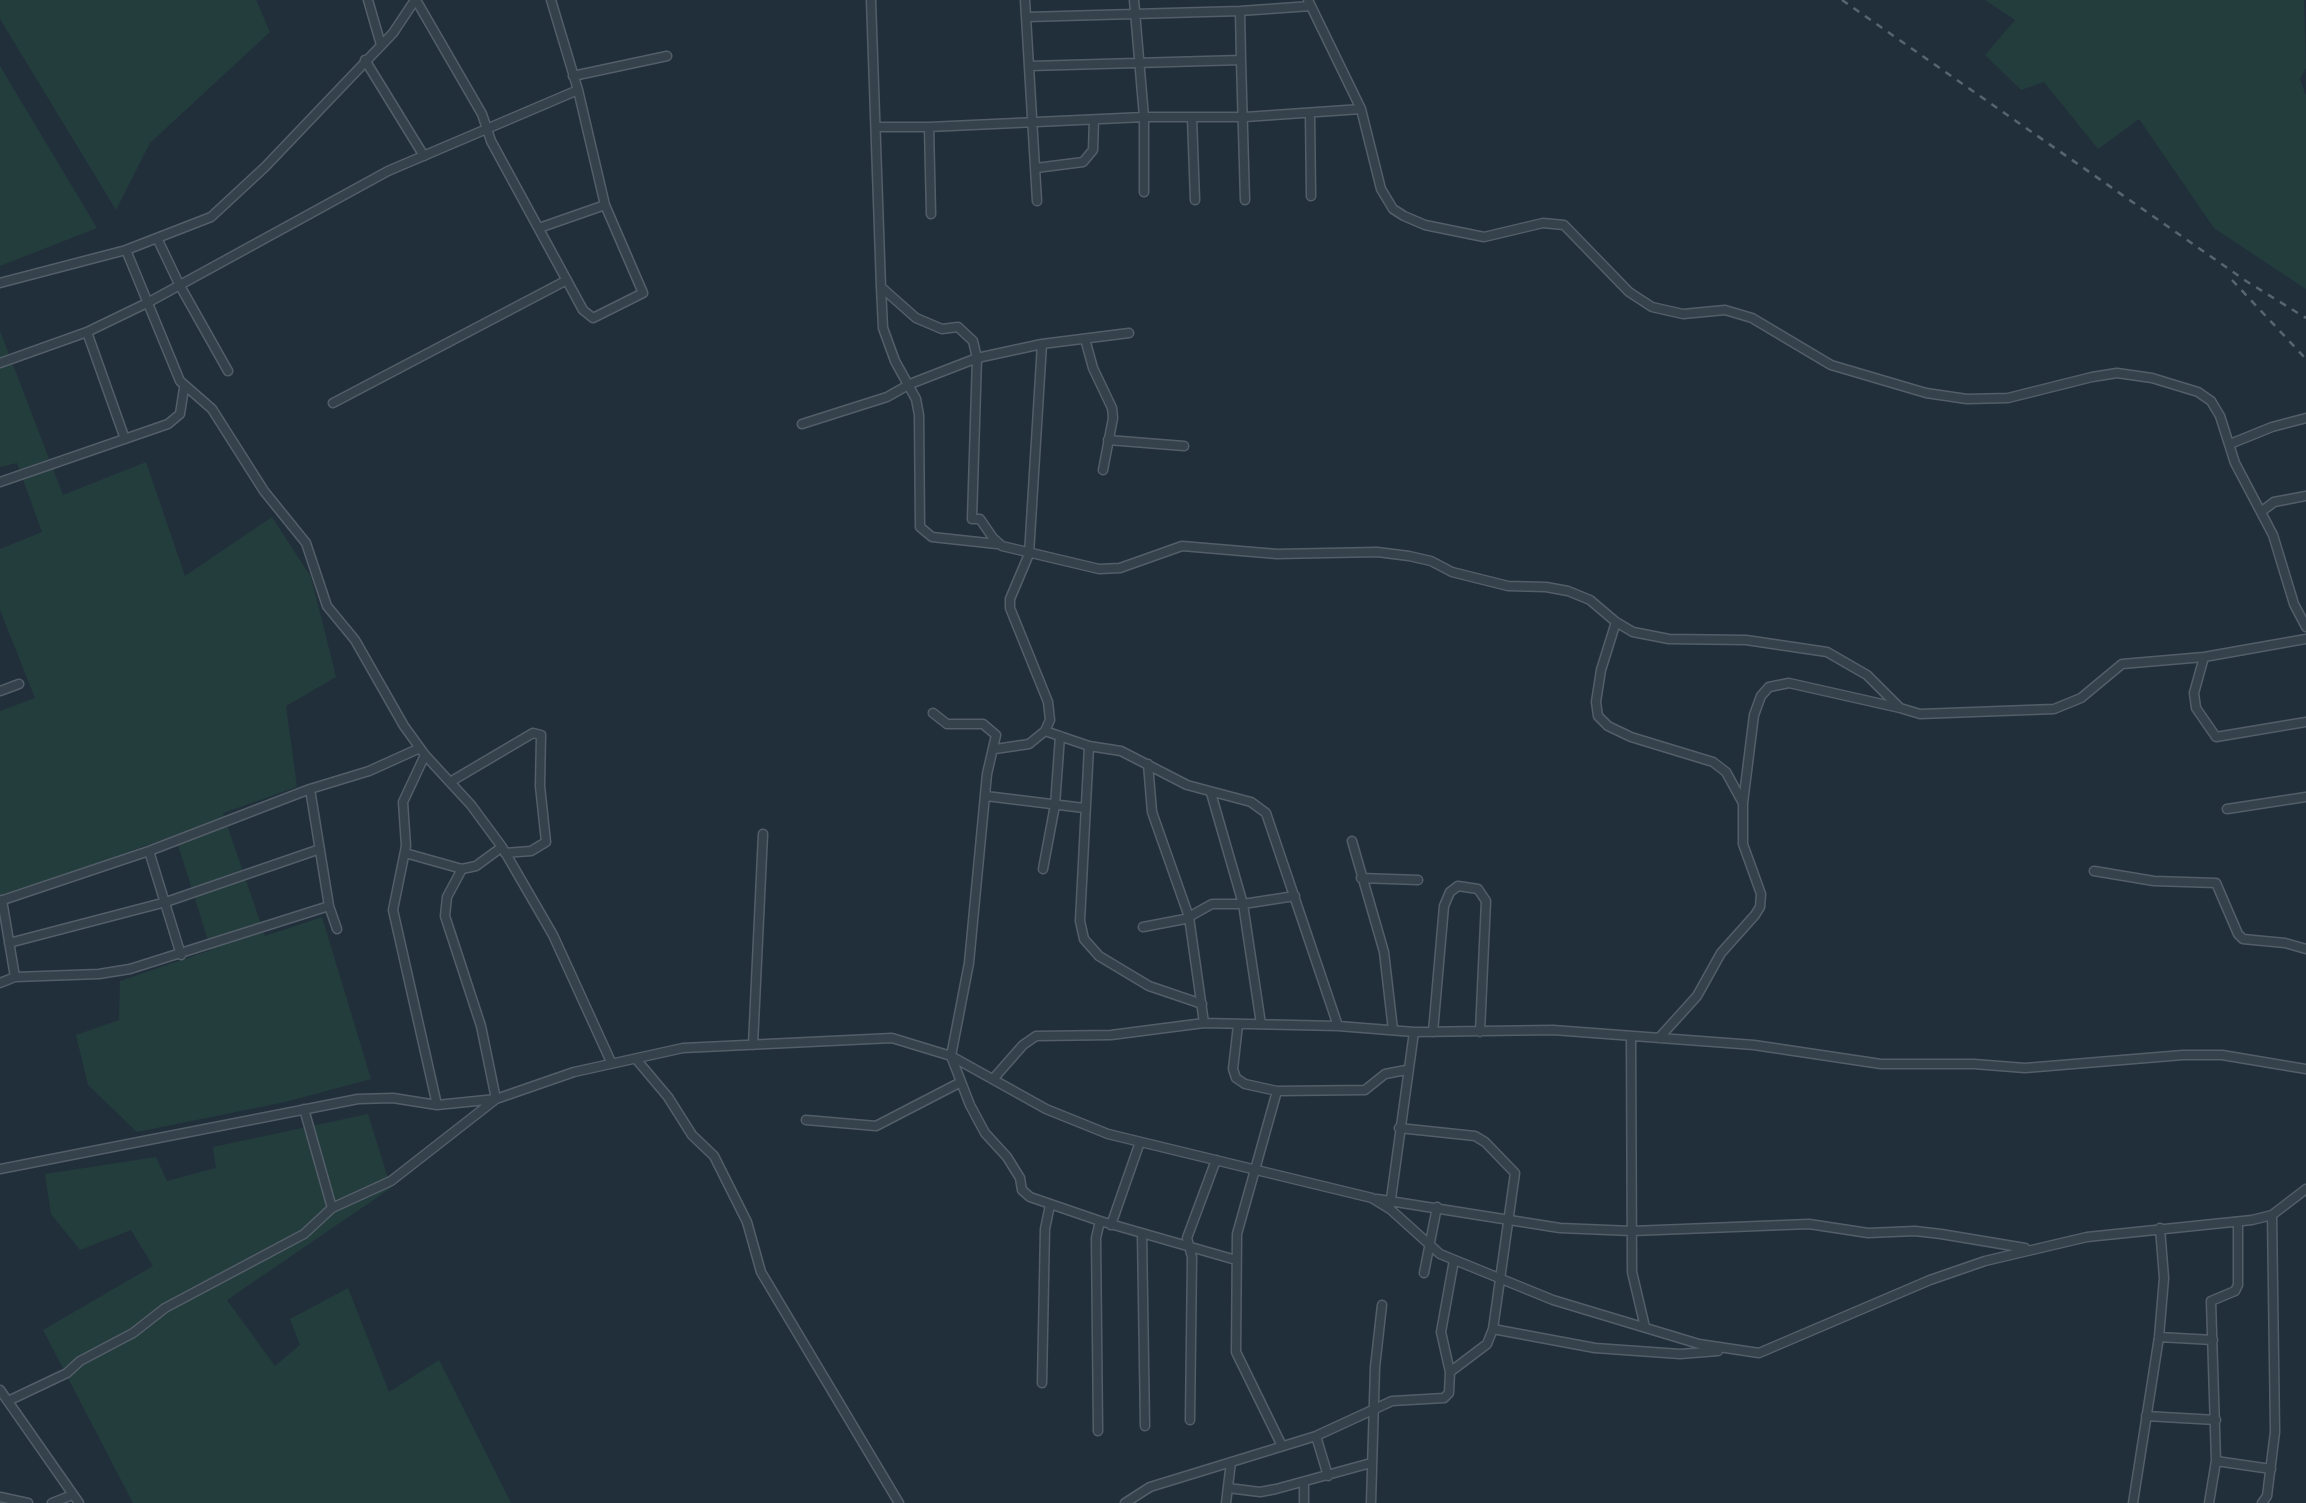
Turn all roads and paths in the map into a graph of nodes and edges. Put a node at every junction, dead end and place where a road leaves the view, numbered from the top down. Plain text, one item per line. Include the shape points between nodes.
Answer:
1 (368, 0) edge
2 (415, 0) edge
3 (551, 0) edge
4 (871, 0) edge
5 (1025, 0) edge
6 (1134, 0) edge
7 (1310, 3) edge
8 (1240, 11) junction
9 (1134, 12) junction
10 (1027, 17) junction
11 (381, 45) junction
12 (667, 56) dead end
13 (365, 60) junction
14 (1241, 60) junction
15 (1137, 62) junction
16 (1030, 66) junction
17 (573, 76) junction
18 (578, 90) junction
19 (1362, 108) junction
20 (1310, 113) junction
21 (1144, 117) junction
22 (1244, 117) junction
23 (1192, 118) junction
24 (1094, 120) junction
25 (1033, 121) junction
26 (876, 127) junction
27 (929, 127) junction
28 (487, 129) junction
29 (424, 156) junction
30 (1036, 168) junction
31 (1144, 192) dead end
32 (1311, 196) dead end
33 (1195, 200) dead end
34 (1245, 200) dead end
35 (1037, 201) dead end
36 (605, 205) junction
37 (931, 214) dead end
38 (538, 228) junction
39 (158, 239) junction
40 (125, 250) junction
41 (567, 280) junction
42 (0, 283) edge
43 (179, 284) junction
44 (881, 287) junction
45 (149, 302) junction
46 (87, 331) junction
47 (1129, 333) dead end
48 (1085, 339) junction
49 (1042, 344) junction
50 (977, 358) junction
51 (0, 363) edge
52 (229, 370) dead end
53 (910, 384) junction
54 (184, 388) junction
55 (333, 403) dead end
56 (2306, 418) edge
57 (802, 424) dead end
58 (125, 439) junction
59 (1108, 440) junction
60 (2230, 444) junction
61 (1184, 446) dead end
62 (1103, 470) dead end
63 (0, 482) edge
64 (2306, 496) edge
65 (2262, 511) junction
66 (997, 544) junction
67 (1029, 554) junction
68 (1616, 622) junction
69 (2306, 627) edge
70 (2306, 639) edge
71 (2204, 657) junction
72 (19, 684) dead end
73 (0, 691) edge
74 (1900, 708) junction
75 (933, 713) dead end
76 (2306, 722) edge
77 (1045, 731) junction
78 (1060, 736) junction
79 (1089, 746) junction
80 (995, 749) junction
81 (423, 752) junction
82 (1148, 764) junction
83 (450, 782) junction
84 (310, 789) junction
85 (1211, 793) junction
86 (986, 796) junction
87 (2306, 796) edge
88 (1743, 803) junction
89 (1055, 805) junction
90 (1084, 808) junction
91 (2227, 809) dead end
92 (763, 834) dead end
93 (1352, 841) dead end
94 (320, 849) junction
95 (503, 850) junction
96 (149, 851) junction
97 (405, 853) junction
98 (462, 869) junction
99 (1043, 869) dead end
100 (2094, 871) dead end
101 (1362, 878) junction
102 (1419, 880) dead end
103 (1295, 896) junction
104 (1, 900) edge
105 (166, 901) junction
106 (1243, 904) junction
107 (329, 906) junction
108 (1189, 917) junction
109 (1143, 927) dead end
110 (337, 929) dead end
111 (9, 943) junction
112 (2306, 949) edge
113 (181, 955) junction
114 (15, 977) junction
115 (0, 983) edge
116 (1202, 1004) junction
117 (1204, 1023) junction
118 (1261, 1024) junction
119 (1238, 1025) junction
120 (1338, 1026) junction
121 (1393, 1030) junction
122 (1414, 1032) junction
123 (1433, 1032) junction
124 (1480, 1032) junction
125 (1630, 1037) junction
126 (1659, 1038) junction
127 (752, 1045) junction
128 (951, 1056) junction
129 (636, 1059) junction
130 (611, 1062) junction
131 (2306, 1069) edge
132 (1406, 1070) junction
133 (994, 1079) junction
134 (961, 1082) junction
135 (1278, 1091) junction
136 (496, 1099) junction
137 (437, 1105) junction
138 (304, 1109) junction
139 (806, 1119) dead end
140 (1399, 1128) junction
141 (1140, 1142) junction
142 (1216, 1160) junction
143 (0, 1169) edge
144 (1256, 1171) junction
145 (2306, 1189) edge
146 (1050, 1205) junction
147 (1390, 1205) junction
148 (332, 1208) junction
149 (1437, 1208) junction
150 (2272, 1215) junction
151 (1510, 1217) junction
152 (1100, 1221) junction
153 (2238, 1223) junction
154 (1111, 1225) junction
155 (2160, 1228) junction
156 (1632, 1231) junction
157 (1142, 1234) junction
158 (1189, 1247) junction
159 (1429, 1247) junction
160 (2028, 1249) junction
161 (1236, 1260) junction
162 (1454, 1260) junction
163 (1424, 1273) dead end
164 (1498, 1278) junction
165 (1382, 1305) dead end
166 (1645, 1328) junction
167 (1493, 1329) junction
168 (2160, 1337) junction
169 (2213, 1340) junction
170 (1728, 1350) junction
171 (1450, 1372) junction
172 (1042, 1383) dead end
173 (0, 1390) edge
174 (8, 1401) junction
175 (1374, 1409) junction
176 (2146, 1416) junction
177 (1191, 1420) dead end
178 (2216, 1420) junction
179 (1145, 1426) dead end
180 (1098, 1431) dead end
181 (1316, 1436) junction
182 (1282, 1446) junction
183 (2216, 1461) junction
184 (1231, 1462) junction
185 (1371, 1463) junction
186 (2271, 1469) junction
187 (1328, 1476) junction
188 (1304, 1484) junction
189 (1228, 1488) junction
190 (72, 1495) junction
191 (0, 1497) edge
192 (28, 1503) edge
193 (52, 1503) edge
194 (79, 1503) edge
195 (898, 1503) edge
196 (1125, 1503) edge
197 (1226, 1503) edge
198 (1304, 1503) edge
199 (1371, 1503) edge
200 (2133, 1503) edge
201 (2209, 1503) edge
202 (2262, 1503) edge

1 - 11 street
2 - 11 street via 400,26
2 - 28 street
3 - 17 street
4 - 26 street
5 - 10 street
6 - 9 street
7 - 8 street
7 - 19 street
8 - 9 street
8 - 14 street
9 - 10 street
9 - 15 street
10 - 16 street
11 - 13 street
12 - 17 street
13 - 29 street
13 - 39 street via 219,212
14 - 15 street
14 - 22 street
15 - 16 street
15 - 21 street
16 - 25 street
17 - 18 street
18 - 28 street
18 - 36 street
19 - 20 street
19 - 60 street via 1381,189 1393,209 1426,225 1484,237 1543,223 1564,225 1629,292 1652,307 1684,314 1725,310 1752,318 1831,365 1926,393 2008,398 2105,374 2152,379 2198,392 2211,401
20 - 22 street
20 - 32 street
21 - 23 street
21 - 24 street
21 - 31 street
22 - 23 street
22 - 34 street
23 - 33 street
24 - 25 street
24 - 30 street via 1093,150 1083,162
25 - 27 street
25 - 30 street
26 - 27 street
26 - 44 street
27 - 37 street
28 - 29 street
28 - 38 street
29 - 43 street via 336,198
30 - 35 street
36 - 38 street
36 - 41 street via 643,293 589,317
38 - 41 street
39 - 40 street
39 - 43 street
40 - 42 street
40 - 45 street
41 - 55 street
43 - 45 street
43 - 52 street
44 - 50 street via 916,318 967,333
44 - 53 street via 883,328 895,361
45 - 46 street
45 - 54 street
46 - 51 street
46 - 58 street
47 - 48 street
48 - 49 street
48 - 59 street via 1112,408
49 - 50 street
49 - 67 street
50 - 53 street
50 - 66 street via 972,519 980,519
53 - 57 street via 887,397
53 - 66 street via 919,415 923,531 932,537
54 - 58 street via 182,408 175,419
54 - 81 street via 212,409 264,491 306,543 327,606 355,640
56 - 60 street
58 - 63 street
59 - 61 street
59 - 62 street
60 - 65 street via 2235,463
64 - 65 street via 2274,502
65 - 69 street
66 - 67 street
67 - 68 street via 1098,569 1120,568 1182,546 1277,554 1377,552 1432,561 1452,572 1508,586 1567,592 1598,605
67 - 77 street via 1010,608 1051,710
68 - 74 street via 1633,632 1669,639 1746,640 1827,652 1867,675
68 - 88 street via 1601,670 1598,716 1631,737 1713,762 1726,772
70 - 71 street
71 - 74 street via 2122,664 2081,698 2054,709 1920,714
71 - 76 street via 2196,684 2196,708 2216,737
72 - 73 street
74 - 88 street via 1789,683 1769,687 1754,715
75 - 80 street via 947,724 989,726 996,735
77 - 78 street
77 - 80 street via 1029,744
78 - 79 street
78 - 89 street
79 - 82 street via 1111,748
79 - 90 street
80 - 86 street via 988,766
81 - 83 street
81 - 84 street
81 - 97 street via 403,802
82 - 85 street
82 - 108 street via 1152,812
83 - 95 street
83 - 95 street via 533,733 541,735 546,842 531,851
84 - 94 street
84 - 96 street
85 - 103 street via 1251,802 1266,813
85 - 106 street
86 - 89 street
86 - 128 street via 969,963
87 - 91 street
88 - 126 street via 1743,844 1759,883 1760,907 1721,953 1697,996
89 - 90 street
89 - 99 street
90 - 116 street via 1080,921 1088,946 1149,986
92 - 127 street
93 - 101 street
94 - 105 street
94 - 107 street
95 - 98 street
95 - 130 street via 553,935
96 - 104 street
96 - 105 street
97 - 98 street
97 - 137 street via 394,920
98 - 136 street via 447,897 445,916 481,1026
100 - 112 street via 2154,881 2216,883 2241,937
101 - 102 street
101 - 121 street via 1384,952
103 - 106 street
103 - 120 street
104 - 111 street
105 - 111 street
105 - 113 street
106 - 108 street via 1212,904
106 - 118 street
107 - 110 street
107 - 113 street
108 - 109 street
108 - 116 street
111 - 114 street
113 - 114 street via 99,974
114 - 115 street
116 - 117 street
117 - 119 street
117 - 133 street via 1111,1035 1036,1036
118 - 119 street
118 - 120 street
119 - 135 street via 1236,1078
120 - 121 street
121 - 122 street
122 - 123 street
122 - 132 street
123 - 124 street
123 - 124 street via 1444,906 1458,886 1478,889 1486,901
124 - 125 street via 1553,1030
125 - 126 street
125 - 156 street
126 - 131 street via 1754,1045 1881,1063 2025,1068 2222,1055
127 - 128 street via 892,1038
127 - 129 street via 683,1048
128 - 133 street
128 - 134 street
129 - 130 street
129 - 195 street via 668,1097 692,1136 714,1156 744,1214 761,1272
130 - 136 street
132 - 135 street via 1385,1074 1365,1090
132 - 140 street
133 - 141 street via 1083,1126
134 - 139 street via 876,1126
134 - 146 street via 985,1133 1007,1157 1022,1190
135 - 144 street
136 - 137 street
136 - 148 street via 391,1181
137 - 138 street via 374,1098
138 - 143 street
138 - 148 street
140 - 147 street
140 - 151 street via 1468,1135 1485,1142 1515,1173
141 - 142 street
141 - 154 street
142 - 144 street
142 - 158 street via 1187,1238
144 - 147 street
144 - 161 street via 1237,1234
145 - 150 street
146 - 152 street
146 - 172 street via 1045,1229
147 - 149 street
147 - 159 street
148 - 174 street via 304,1234 165,1308 67,1373
149 - 151 street
149 - 159 street
150 - 153 street
150 - 186 street via 2275,1432
151 - 156 street via 1560,1228
151 - 164 street
152 - 154 street
152 - 180 street via 1096,1238
153 - 155 street
153 - 169 street via 2238,1285 2235,1291 2211,1301
154 - 157 street
155 - 160 street
155 - 168 street via 2164,1278
156 - 160 street via 1809,1224 1868,1233 1941,1234
156 - 166 street via 1632,1272
157 - 158 street
157 - 179 street
158 - 161 street
158 - 177 street
159 - 162 street
159 - 163 street
160 - 170 street via 1930,1280 1759,1353
161 - 182 street via 1236,1352
162 - 164 street
162 - 171 street via 1441,1332
164 - 166 street
164 - 167 street
165 - 175 street
166 - 170 street
167 - 170 street via 1595,1348 1680,1354
167 - 171 street via 1480,1352
168 - 169 street
168 - 176 street
169 - 178 street
171 - 175 street via 1449,1393 1444,1398 1403,1399
173 - 174 street
174 - 190 street
175 - 181 street
175 - 185 street
176 - 178 street
176 - 200 street
178 - 183 street
181 - 182 street
181 - 187 street
182 - 184 street
183 - 186 street
183 - 201 street
184 - 189 street
184 - 196 street via 1150,1487
185 - 187 street
185 - 199 street
186 - 202 street
187 - 188 street
188 - 189 street via 1260,1492
188 - 198 street
189 - 197 street
190 - 193 street
190 - 194 street
191 - 192 street

